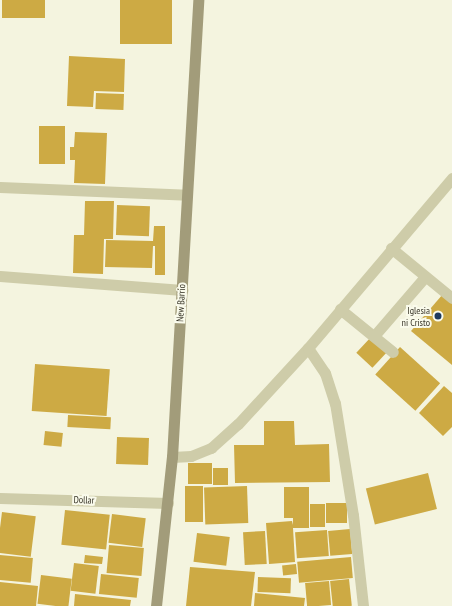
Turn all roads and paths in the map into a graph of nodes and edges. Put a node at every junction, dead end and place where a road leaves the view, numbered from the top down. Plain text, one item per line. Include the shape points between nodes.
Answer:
1 (198, 0) edge
2 (452, 178) edge
3 (0, 187) edge
4 (187, 195) junction
5 (391, 248) junction
6 (0, 276) edge
7 (425, 277) junction
8 (182, 290) junction
9 (452, 298) edge
10 (340, 309) junction
11 (374, 336) junction
12 (308, 348) junction
13 (393, 352) dead end
14 (172, 457) junction
15 (0, 498) edge
16 (168, 503) junction
17 (156, 606) edge
18 (363, 606) edge

1 - 4 main road, New Barrio
2 - 5 street
3 - 4 street
4 - 8 main road, New Barrio
5 - 7 street
5 - 10 street
6 - 8 street
7 - 9 street
7 - 11 street
8 - 14 main road, New Barrio
10 - 11 street
10 - 12 street
11 - 13 street
12 - 14 street via 238,424 211,448 191,456
12 - 18 street via 325,373 335,402 354,515
14 - 16 main road, New Barrio
15 - 16 street, Dollar
16 - 17 main road, New Barrio

